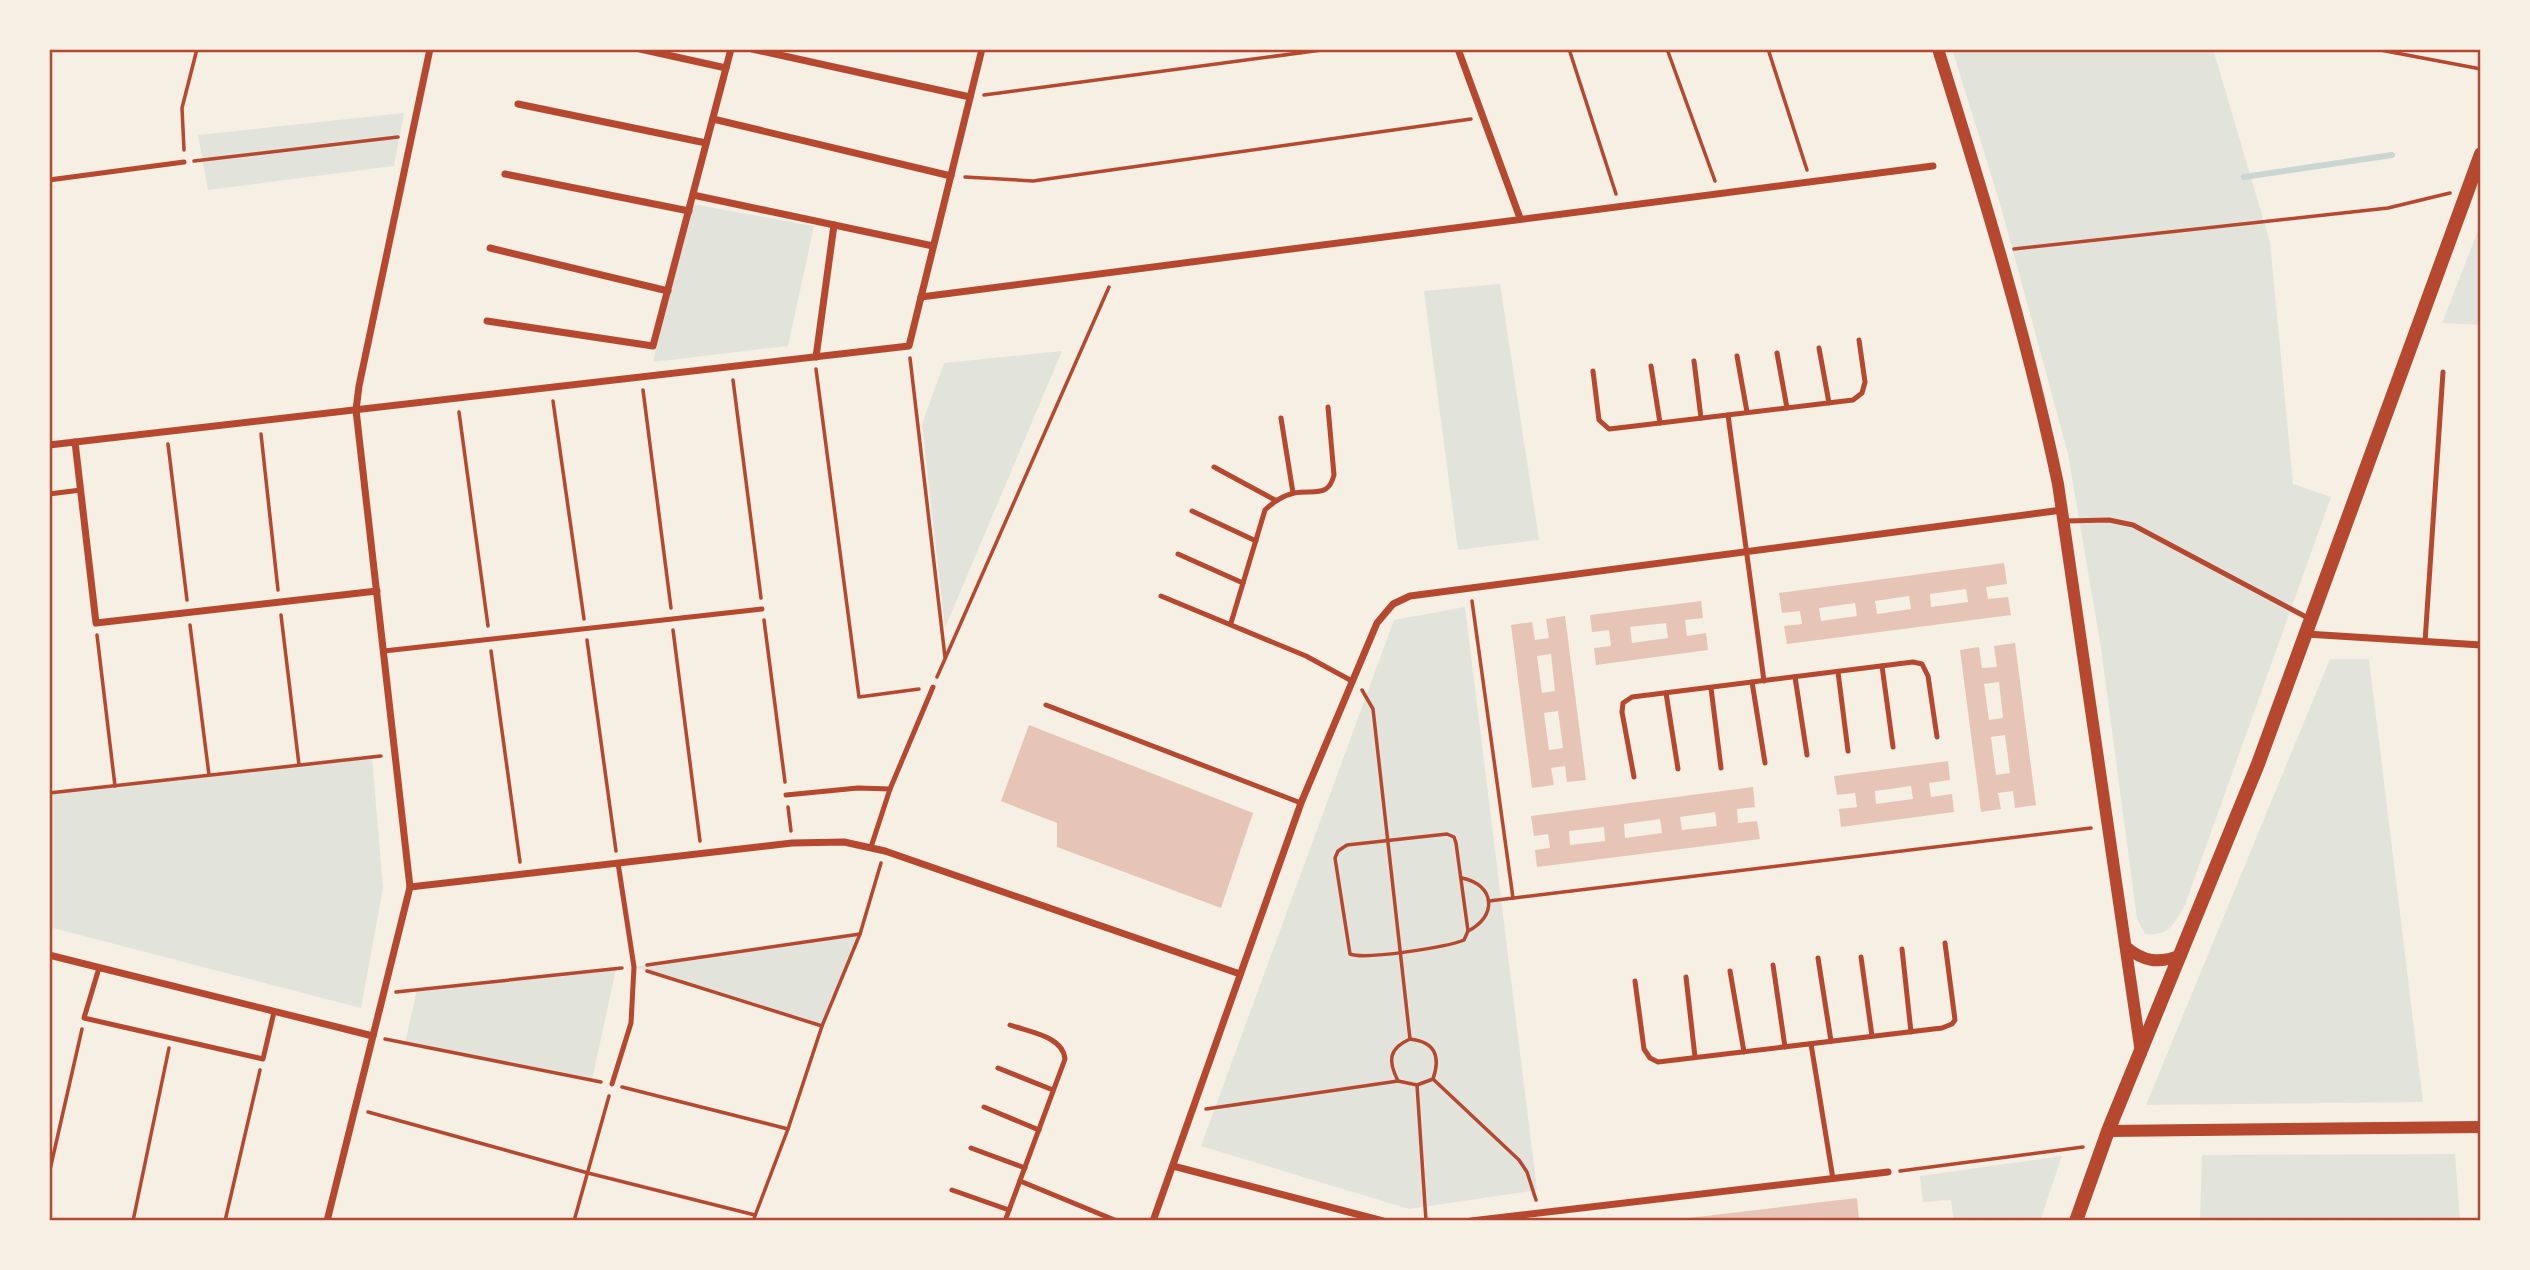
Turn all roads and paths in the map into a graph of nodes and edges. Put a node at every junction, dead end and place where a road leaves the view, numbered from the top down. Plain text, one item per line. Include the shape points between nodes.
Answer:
1 (197, 49) edge
2 (430, 49) edge
3 (640, 49) edge
4 (731, 49) edge
5 (752, 49) edge
6 (982, 49) edge
7 (1329, 49) edge
8 (1458, 49) edge
9 (1569, 49) edge
10 (1667, 49) edge
11 (1768, 49) edge
12 (1938, 49) edge
13 (2375, 49) edge
14 (726, 68) junction
15 (2481, 69) edge
16 (970, 97) junction
17 (518, 104) dead end
18 (1483, 117) junction
19 (712, 119) junction
20 (411, 136) junction
21 (706, 143) junction
22 (2481, 154) edge
23 (184, 162) junction
24 (1933, 166) dead end
25 (505, 174) dead end
26 (951, 176) junction
27 (49, 180) edge
28 (1811, 181) junction
29 (2475, 187) edge
30 (1720, 193) junction
31 (693, 195) junction
32 (1620, 206) junction
33 (689, 211) junction
34 (1520, 218) junction
35 (834, 225) junction
36 (933, 246) junction
37 (490, 248) dead end
38 (2001, 251) junction
39 (1116, 272) junction
40 (668, 291) junction
41 (921, 297) junction
42 (487, 321) dead end
43 (1860, 340) dead end
44 (909, 346) junction
45 (1819, 348) dead end
46 (1777, 353) dead end
47 (1737, 356) dead end
48 (816, 357) junction
49 (1694, 360) dead end
50 (1651, 366) dead end
51 (1593, 371) dead end
52 (2443, 372) dead end
53 (1829, 403) junction
54 (1328, 408) dead end
55 (1787, 408) junction
56 (356, 410) junction
57 (1747, 412) junction
58 (1728, 415) junction
59 (1281, 418) dead end
60 (1701, 418) junction
61 (1660, 423) junction
62 (75, 442) junction
63 (49, 445) edge
64 (1214, 467) dead end
65 (81, 490) junction
66 (1293, 493) junction
67 (49, 494) edge
68 (1275, 500) junction
69 (1192, 511) dead end
70 (2063, 515) junction
71 (1255, 541) junction
72 (1746, 551) junction
73 (1178, 554) dead end
74 (1243, 583) junction
75 (1470, 588) junction
76 (377, 591) junction
77 (1161, 596) dead end
78 (762, 609) dead end
79 (2311, 620) junction
80 (96, 623) junction
81 (1231, 623) junction
82 (2305, 634) junction
83 (2425, 642) junction
84 (2481, 645) edge
85 (384, 651) junction
86 (945, 659) junction
87 (1882, 666) junction
88 (1838, 672) junction
89 (1795, 677) junction
90 (1352, 681) junction
91 (1764, 681) junction
92 (1752, 682) junction
93 (933, 687) junction
94 (1711, 688) junction
95 (1666, 693) junction
96 (1046, 705) dead end
97 (1937, 737) dead end
98 (1892, 747) dead end
99 (1848, 751) dead end
100 (395, 755) junction
101 (1807, 755) dead end
102 (1765, 763) dead end
103 (1721, 768) dead end
104 (1678, 769) dead end
105 (1634, 778) dead end
106 (115, 786) junction
107 (890, 789) junction
108 (49, 793) edge
109 (786, 795) dead end
110 (1301, 803) junction
111 (2107, 826) junction
112 (1388, 841) junction
113 (871, 847) junction
114 (885, 851) junction
115 (618, 863) junction
116 (1461, 878) junction
117 (410, 887) junction
118 (1513, 899) junction
119 (1489, 901) junction
120 (1468, 931) junction
121 (1945, 943) dead end
122 (2126, 947) junction
123 (1902, 949) dead end
124 (1401, 952) junction
125 (49, 955) edge
126 (2181, 955) junction
127 (1861, 957) dead end
128 (1818, 958) dead end
129 (1773, 965) dead end
130 (634, 967) junction
131 (99, 968) junction
132 (1730, 971) dead end
133 (1240, 974) junction
134 (1686, 977) dead end
135 (1635, 981) dead end
136 (274, 1012) junction
137 (84, 1018) junction
138 (1010, 1025) dead end
139 (822, 1026) junction
140 (1912, 1031) junction
141 (373, 1036) junction
142 (1872, 1037) junction
143 (172, 1038) junction
144 (1410, 1039) junction
145 (1830, 1041) junction
146 (1811, 1044) junction
147 (1784, 1047) junction
148 (1744, 1052) junction
149 (2141, 1053) junction
150 (1695, 1058) junction
151 (263, 1059) junction
152 (998, 1068) dead end
153 (1433, 1079) junction
154 (1398, 1082) junction
155 (612, 1084) junction
156 (1417, 1085) junction
157 (1053, 1090) junction
158 (984, 1107) dead end
159 (355, 1109) junction
160 (1193, 1111) junction
161 (2481, 1128) edge
162 (788, 1129) junction
163 (1039, 1130) junction
164 (2106, 1138) junction
165 (971, 1148) dead end
166 (1173, 1166) junction
167 (1025, 1168) junction
168 (1888, 1172) joint
169 (588, 1173) junction
170 (49, 1174) edge
171 (1833, 1179) junction
172 (1020, 1181) junction
173 (952, 1190) dead end
174 (1009, 1210) junction
175 (1540, 1212) junction
176 (755, 1215) junction
177 (2080, 1220) edge
178 (133, 1221) edge
179 (225, 1221) edge
180 (327, 1221) edge
181 (574, 1221) edge
182 (752, 1221) edge
183 (1005, 1221) edge
184 (1117, 1221) edge
185 (1153, 1221) edge
186 (1383, 1221) edge
187 (1426, 1221) edge
188 (1471, 1221) edge
189 (1541, 1221) edge

1 - 23 path via 182,108
2 - 20 street
3 - 14 street
4 - 14 street
5 - 16 street
6 - 16 street
7 - 16 path
8 - 18 street
9 - 32 path
10 - 30 path
11 - 28 path
12 - 38 street
13 - 15 path
14 - 19 street
16 - 26 street
17 - 21 street
18 - 26 path via 1033,181
18 - 34 street
19 - 21 street
19 - 26 street
20 - 23 path
20 - 56 street
21 - 31 street
22 - 29 main road
23 - 27 lane
24 - 28 street
25 - 33 street
26 - 36 street
28 - 30 street
29 - 38 path via 2388,208
29 - 79 main road
30 - 32 street
31 - 33 street
31 - 35 street
32 - 34 street
33 - 40 street
34 - 39 street
35 - 36 street
35 - 48 street
36 - 41 street
37 - 40 street
38 - 70 street via 2045,422
39 - 41 street
39 - 86 path
40 - 42 street via 653,346
41 - 44 street
43 - 53 lane via 1862,393 1853,400
44 - 48 street
44 - 86 path
45 - 53 lane
46 - 55 lane
47 - 57 lane
48 - 56 street
48 - 93 path via 859,697
49 - 60 lane
50 - 61 lane
51 - 61 lane via 1599,420 1608,429
52 - 83 lane
53 - 55 lane
54 - 66 lane via 1332,485 1325,491
55 - 57 lane
56 - 62 street
56 - 76 street
57 - 58 lane
58 - 60 lane
58 - 72 lane
59 - 66 lane
60 - 61 lane
62 - 63 street
62 - 65 street
64 - 68 lane
65 - 67 lane
65 - 80 street
66 - 68 lane
68 - 71 lane via 1265,510
69 - 71 lane
70 - 72 street
70 - 79 lane via 2133,525
70 - 111 street
71 - 74 lane
72 - 75 street
72 - 91 lane
73 - 74 lane
74 - 81 lane
75 - 90 street via 1410,596 1393,604 1377,622
75 - 118 path
76 - 80 street
76 - 85 street
77 - 81 lane
78 - 85 lane
79 - 82 main road
80 - 106 path
81 - 90 lane
82 - 83 street
82 - 126 main road
83 - 84 street
85 - 100 street
86 - 93 path
87 - 88 lane
87 - 97 lane via 1922,664
87 - 98 lane
88 - 89 lane
88 - 99 lane
89 - 91 lane
89 - 101 lane
90 - 110 street
90 - 112 path via 1373,709
91 - 92 lane
92 - 94 lane
92 - 102 lane
93 - 107 lane
94 - 95 lane
94 - 103 lane
95 - 104 lane
95 - 105 lane via 1632,697 1623,703
96 - 110 lane
100 - 106 path
100 - 117 street
106 - 108 path
107 - 109 lane
107 - 113 lane
110 - 133 street
111 - 118 path
111 - 122 street
112 - 116 path via 1447,834 1454,838
112 - 124 path
112 - 124 path via 1347,845 1335,859 1350,954
113 - 114 street
113 - 115 street via 844,842 793,843
114 - 133 street
114 - 139 path via 860,934
115 - 117 street
115 - 130 lane
116 - 119 path via 1484,889
116 - 120 path
117 - 141 street
118 - 119 path
119 - 120 path via 1480,925
120 - 124 path via 1464,940 1455,944
121 - 140 lane via 1955,1020 1942,1028
122 - 126 street via 2152,961
122 - 149 street
123 - 140 lane
124 - 144 path
125 - 131 street
126 - 149 main road
127 - 142 lane
128 - 145 lane
129 - 147 lane
130 - 139 path
130 - 155 lane via 631,1023
131 - 136 street
131 - 137 lane
132 - 148 lane
133 - 160 street
134 - 150 lane
135 - 150 lane via 1644,1049 1650,1058 1658,1062
136 - 141 street
136 - 151 lane
137 - 143 lane
137 - 170 path
138 - 157 lane via 1058,1042 1064,1049 1065,1059
139 - 162 path
140 - 142 lane
141 - 155 path
141 - 159 street
142 - 145 lane
143 - 151 lane
143 - 178 path
144 - 153 path via 1432,1048 1437,1059
144 - 154 path via 1392,1054
145 - 146 lane
146 - 147 lane
146 - 171 lane
147 - 148 lane
148 - 150 lane
149 - 164 main road
151 - 179 path
152 - 157 lane
153 - 156 path
153 - 175 path via 1519,1160
154 - 156 path
154 - 160 path
155 - 162 path
155 - 169 path
156 - 187 path
157 - 163 lane
158 - 163 lane
159 - 169 path
159 - 180 street
160 - 166 street
161 - 164 street
162 - 176 path
163 - 167 lane
164 - 168 path
164 - 177 main road
165 - 167 lane
166 - 185 street
166 - 186 street
167 - 172 lane
168 - 171 street
169 - 176 path
169 - 181 path
171 - 175 street
172 - 174 lane
172 - 184 lane
173 - 174 lane
174 - 183 lane
175 - 188 street
175 - 189 lane
176 - 182 path

